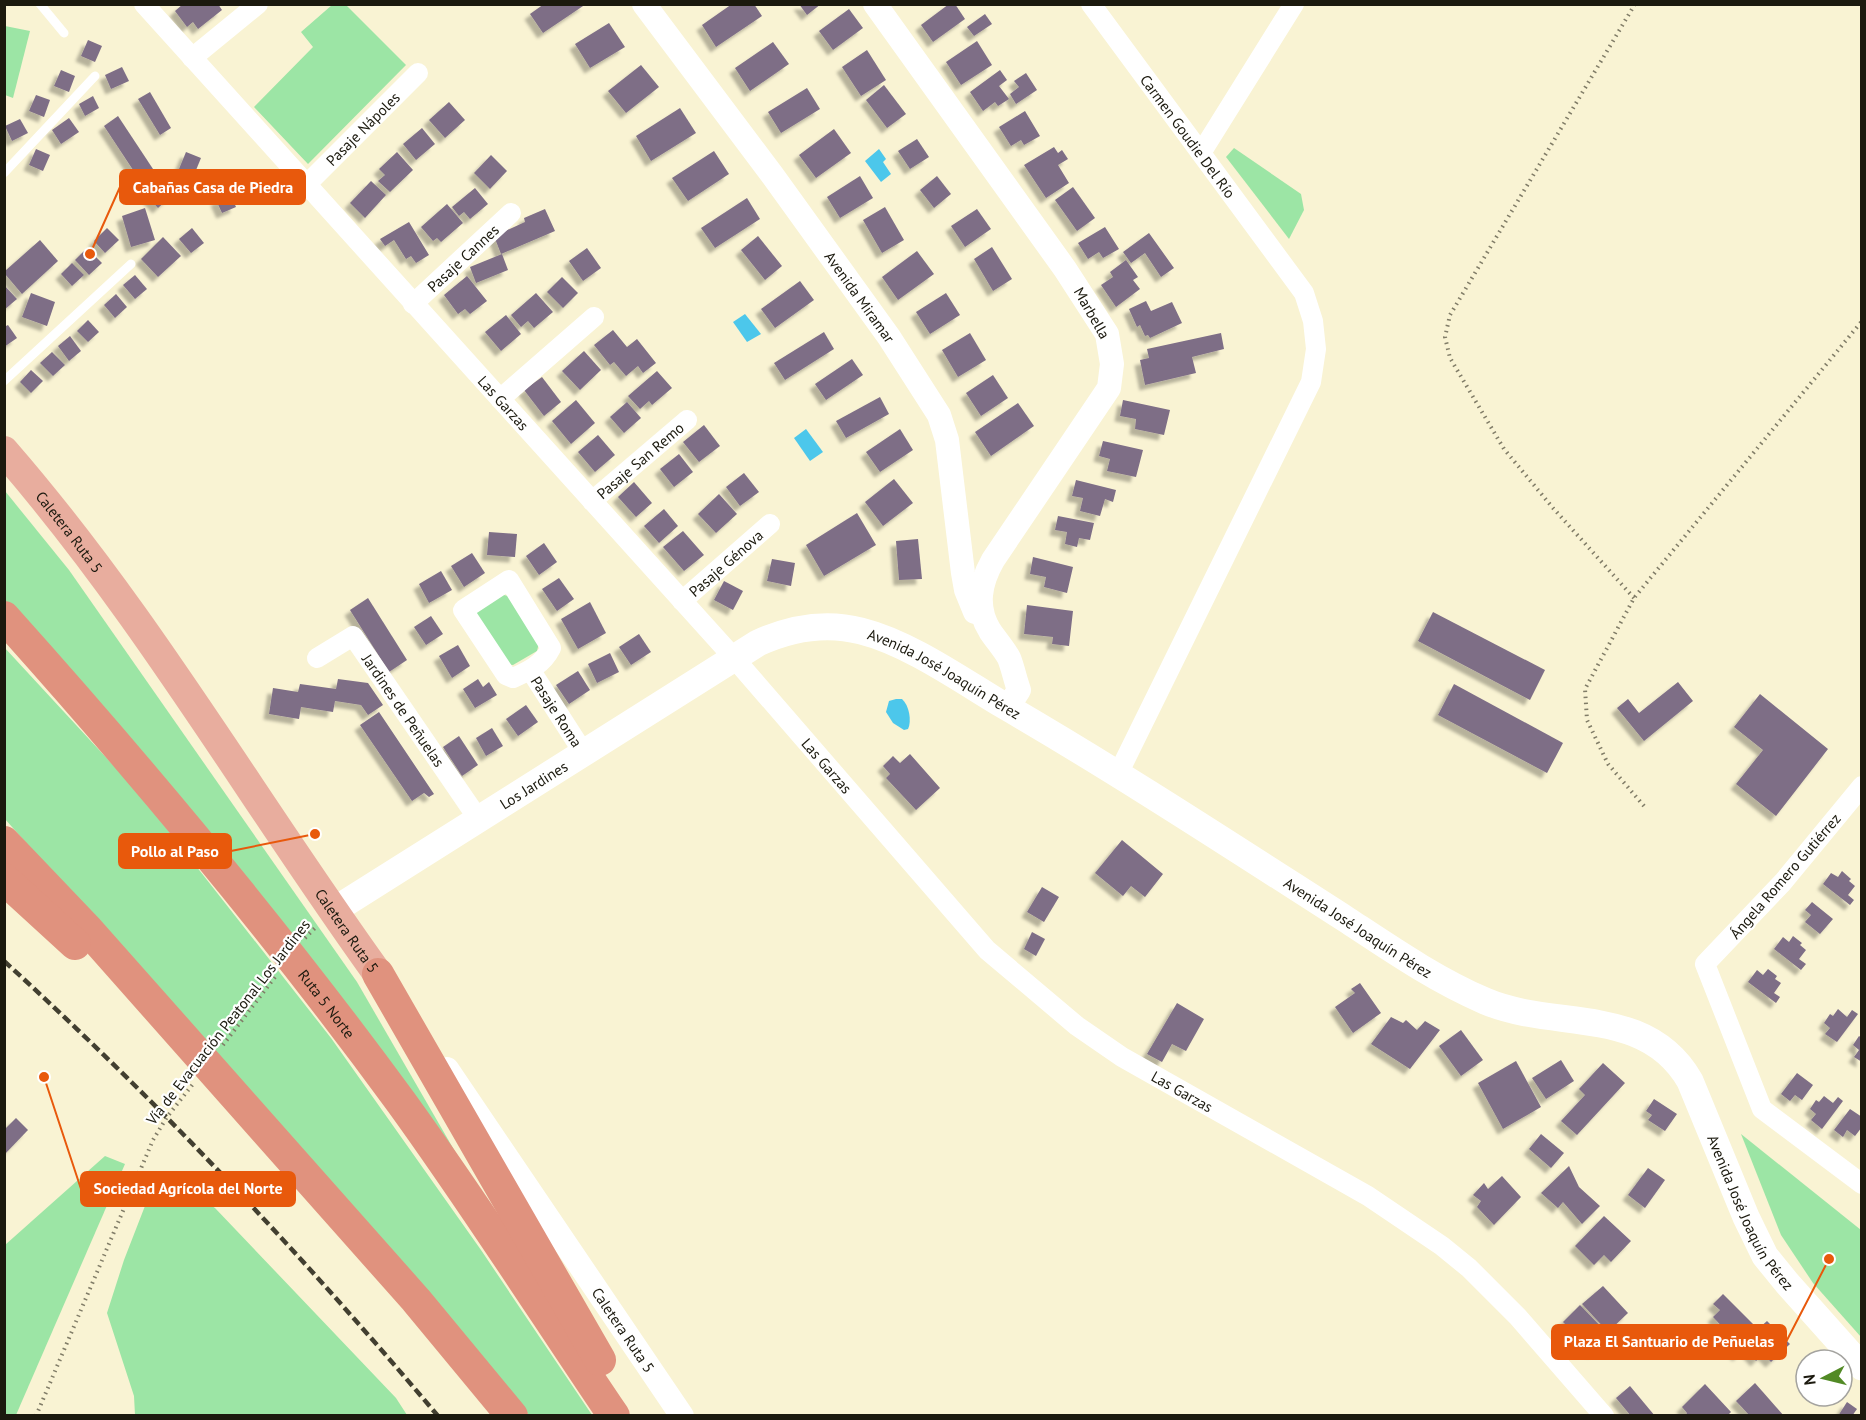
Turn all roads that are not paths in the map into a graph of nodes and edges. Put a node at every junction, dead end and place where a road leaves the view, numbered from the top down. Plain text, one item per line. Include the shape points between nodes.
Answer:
1 (40, 4) edge
2 (144, 4) edge
3 (258, 4) edge
4 (644, 4) edge
5 (875, 4) edge
6 (1091, 4) edge
7 (1294, 4) edge
8 (64, 33) dead end
9 (192, 58) junction
10 (418, 73) dead end
11 (95, 75) dead end
12 (1201, 153) junction
13 (4, 173) edge
14 (306, 184) junction
15 (511, 213) dead end
16 (131, 264) dead end
17 (413, 304) junction
18 (594, 317) dead end
19 (4, 381) edge
20 (500, 399) junction
21 (687, 420) dead end
22 (4, 451) edge
23 (592, 501) junction
24 (770, 524) dead end
25 (682, 601) junction
26 (4, 617) edge
27 (988, 628) junction
28 (316, 658) dead end
29 (734, 658) junction
30 (531, 671) junction
31 (1008, 707) junction
32 (583, 752) junction
33 (1118, 774) junction
34 (1862, 786) edge
35 (479, 820) junction
36 (4, 842) edge
37 (4, 879) edge
38 (333, 911) junction
39 (378, 974) junction
40 (208, 1066) junction
41 (1862, 1184) edge
42 (1862, 1367) edge
43 (512, 1416) edge
44 (614, 1416) edge
45 (632, 1416) edge
46 (682, 1416) edge
47 (1604, 1416) edge

1 - 8 lane
2 - 9 street, Las Garzas
3 - 9 street
4 - 27 street, Avenida Miramar via 794,204 939,415 947,440 966,590
5 - 27 street, Marbella via 1065,268 1107,334 1111,348 1109,388 983,577 981,604
6 - 12 street, Carmen Goudie Del Río
7 - 12 street
9 - 14 street, Las Garzas
10 - 14 street, Pasaje Nápoles
11 - 13 lane
12 - 33 street, Carmen Goudie Del Río via 1304,293 1316,349 1311,382
14 - 17 street, Las Garzas
15 - 17 street, Pasaje Cannes
16 - 19 lane
17 - 20 street, Las Garzas
18 - 20 street
20 - 23 street, Las Garzas
21 - 23 street, Pasaje San Remo
22 - 38 main road, Caletera Ruta 5 via 105,578
23 - 25 street, Las Garzas
24 - 25 street, Pasaje Génova
25 - 29 street, Las Garzas
26 - 44 highway, Ruta 5 Norte via 168,805 290,957 433,1148
27 - 31 street, Marbella via 1009,658 1019,690
28 - 35 street, Jardines de Peñuelas via 353,636
29 - 31 main road, Avenida José Joaquín Pérez via 784,633 818,627 851,629 889,641
29 - 32 main road, Los Jardines
29 - 47 street, Las Garzas via 998,961 1077,1026 1122,1057 1419,1228 1494,1292
30 - 30 street, Pasaje Roma via 551,648 509,580 463,610 506,675 513,678
30 - 32 street, Pasaje Roma
31 - 33 main road, Avenida José Joaquín Pérez
32 - 35 main road, Los Jardines
33 - 42 main road, Avenida José Joaquín Pérez via 1400,954 1484,1001 1506,1009 1624,1029 1644,1036 1671,1055 1690,1081 1766,1256
34 - 41 street, Ángela Romero Gutiérrez via 1783,882 1705,964 1762,1109
35 - 38 main road, Los Jardines
36 - 40 highway
37 - 40 highway
38 - 39 main road, Caletera Ruta 5
39 - 45 highway
39 - 46 street, Caletera Ruta 5 via 473,1105
40 - 43 highway via 416,1300

